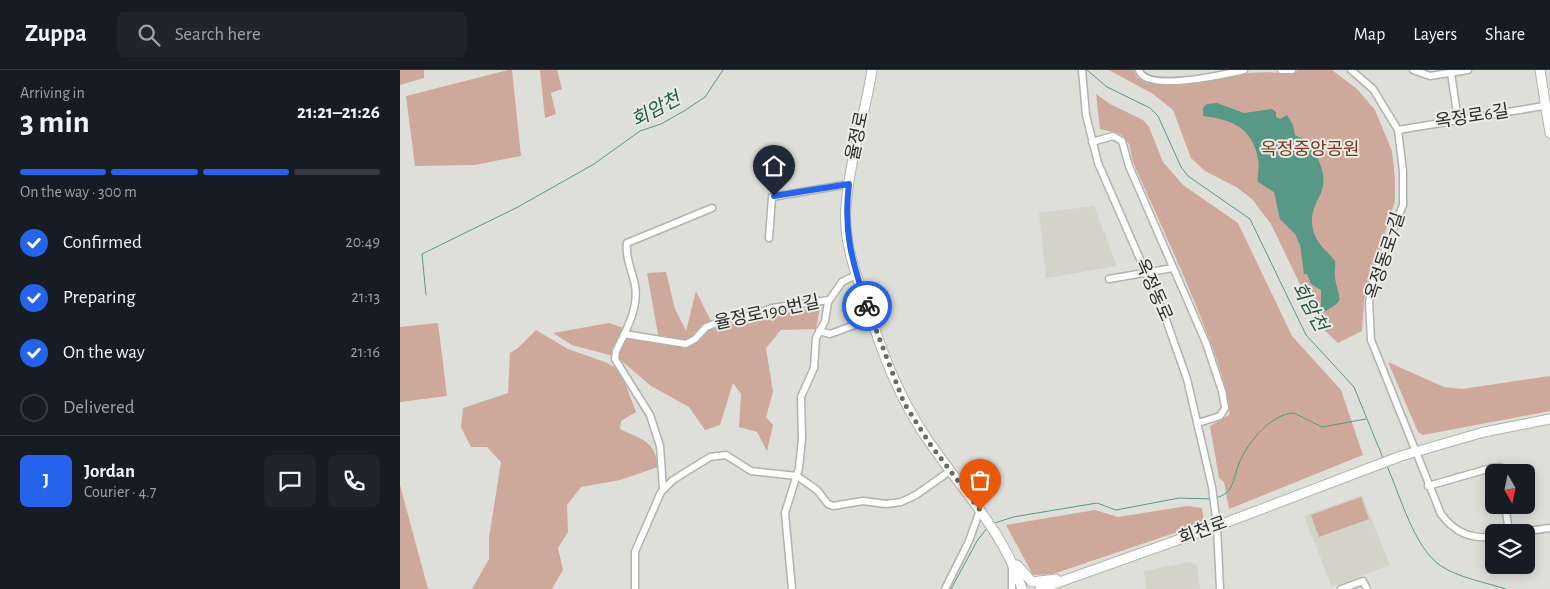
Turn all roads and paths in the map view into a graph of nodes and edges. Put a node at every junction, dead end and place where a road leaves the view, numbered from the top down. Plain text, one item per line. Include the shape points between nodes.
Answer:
1 (872, 70) edge
2 (1082, 70) edge
3 (1138, 70) edge
4 (1244, 70) edge
5 (1281, 70) edge
6 (1292, 70) edge
7 (1351, 70) edge
8 (1413, 70) edge
9 (1468, 70) edge
10 (1540, 70) edge
11 (1450, 73) junction
12 (1548, 105) edge
13 (1458, 120) junction
14 (1398, 130) junction
15 (1550, 133) edge
16 (1092, 142) junction
17 (849, 184) junction
18 (712, 208) dead end
19 (770, 238) dead end
20 (1173, 268) junction
21 (1146, 274) junction
22 (856, 275) junction
23 (1109, 279) dead end
24 (829, 300) junction
25 (871, 319) junction
26 (819, 331) junction
27 (624, 334) junction
28 (1550, 419) edge
29 (1198, 422) junction
30 (1415, 452) junction
31 (1485, 470) edge
32 (950, 471) junction
33 (797, 476) junction
34 (1428, 486) junction
35 (663, 489) junction
36 (983, 514) junction
37 (1218, 526) junction
38 (1550, 528) edge
39 (1535, 530) edge
40 (1485, 537) edge
41 (1013, 562) junction
42 (1062, 580) junction
43 (635, 589) edge
44 (792, 589) edge
45 (945, 589) edge
46 (1012, 589) edge
47 (1022, 589) edge
48 (1040, 589) edge
49 (1048, 589) edge
50 (1220, 589) edge
51 (1341, 589) edge
52 (1367, 589) edge

1 - 17 main road, 율정로
2 - 16 street, 옥정동로
3 - 4 street via 1145,78 1179,81
5 - 6 street
7 - 14 street, 옥정동로7길 via 1373,89
8 - 11 street via 1430,76
9 - 11 street
10 - 12 main road
11 - 13 street
12 - 13 street, 옥정로6길
12 - 15 main road
13 - 14 street, 옥정로6길
14 - 30 street, 옥정동로7길 via 1403,170 1402,205 1370,292 1369,328 1374,350
16 - 20 street via 1113,136 1122,141 1129,166
16 - 21 street, 옥정동로 via 1118,213
17 - 19 street via 772,196
17 - 22 main road, 율정로 via 846,220
18 - 27 street via 627,243 635,304
20 - 21 street
20 - 29 street via 1206,343 1225,404 1220,416
21 - 23 street
21 - 29 street, 옥정동로 via 1187,379
22 - 24 street via 842,282
22 - 25 main road, 율정로
24 - 26 street via 825,321
24 - 27 street, 율정로190번길 via 733,317 706,327 686,344
25 - 26 street via 830,334
25 - 32 main road, 율정로 via 904,403
26 - 33 street via 814,368 801,398 801,452
27 - 35 street via 615,359 650,415 660,446
28 - 30 main road via 1484,432
29 - 37 street, 옥정동로
30 - 34 street, 옥정동로7길
30 - 37 main road, 회천로
31 - 34 street
32 - 33 street via 902,502 863,501 833,506
32 - 36 main road, 율정로
33 - 35 street via 751,471 726,455 710,457
33 - 44 street via 785,513
34 - 40 street, 옥정동로7길 via 1439,511 1456,530 1472,537
35 - 43 street via 636,552
36 - 41 main road, 율정로
36 - 45 street
37 - 42 main road, 회천로
37 - 50 street
38 - 39 street
41 - 42 main road via 1033,582
41 - 46 street
41 - 47 main road
42 - 48 main road, 회천로
42 - 49 main road
51 - 52 street via 1363,581

